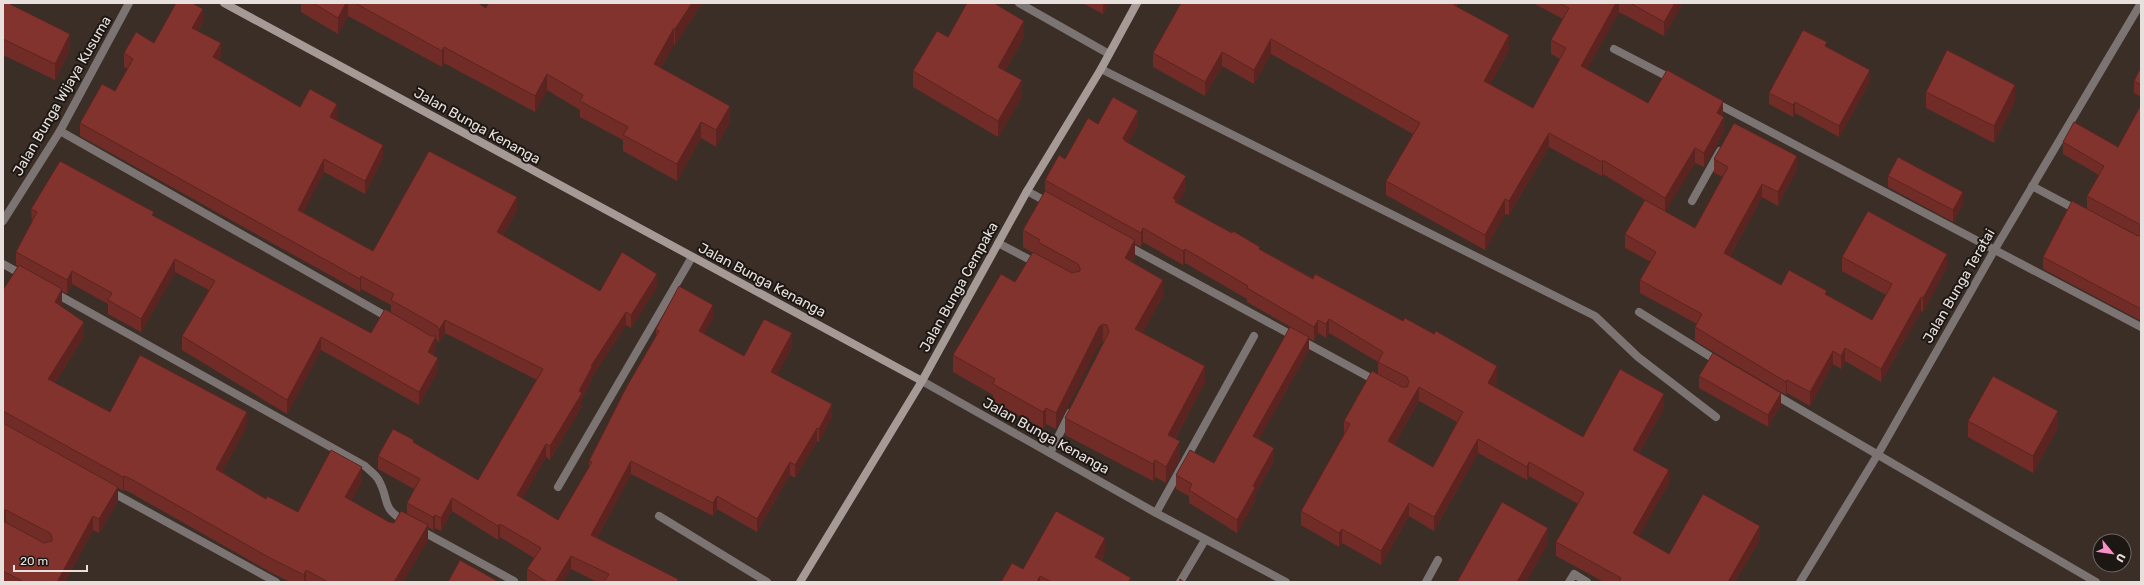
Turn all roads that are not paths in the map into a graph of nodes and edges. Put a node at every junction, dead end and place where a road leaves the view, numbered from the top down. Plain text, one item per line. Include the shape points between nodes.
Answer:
1 (129, 3) edge
2 (224, 3) edge
3 (1019, 3) edge
4 (1137, 3) edge
5 (2141, 3) edge
6 (2138, 15) edge
7 (1614, 49) dead end
8 (1109, 54) junction
9 (1101, 69) junction
10 (1684, 86) edge
11 (1705, 97) edge
12 (60, 131) junction
13 (1725, 141) edge
14 (2032, 186) junction
15 (1027, 191) junction
16 (1692, 201) dead end
17 (1055, 206) edge
18 (2086, 215) edge
19 (3, 220) edge
20 (1118, 240) edge
21 (998, 243) junction
22 (1995, 249) junction
23 (692, 257) junction
24 (3, 264) edge
25 (1044, 268) edge
26 (31, 279) edge
27 (45, 287) edge
28 (1639, 312) dead end
29 (400, 324) edge
30 (2141, 327) edge
31 (1254, 336) dead end
32 (1725, 366) edge
33 (922, 381) junction
34 (1383, 384) edge
35 (1767, 390) edge
36 (1075, 403) edge
37 (1716, 417) dead end
38 (1050, 453) junction
39 (1878, 454) junction
40 (98, 484) edge
41 (558, 487) dead end
42 (1156, 513) junction
43 (659, 516) dead end
44 (1205, 540) junction
45 (1438, 560) dead end
46 (514, 581) edge
47 (276, 582) edge
48 (767, 582) edge
49 (800, 582) edge
50 (1180, 582) edge
51 (1286, 582) edge
52 (1426, 582) edge
53 (1569, 582) edge
54 (1588, 582) edge
55 (1800, 582) edge
56 (2096, 582) edge

1 - 12 street, Jalan Bunga Wijaya Kusuma
2 - 23 street, Jalan Bunga Kenanga
3 - 8 street
4 - 8 street, Jalan Bunga Cempaka
5 - 6 street, Jalan Bunga Teratai
6 - 14 street, Jalan Bunga Teratai
7 - 10 street
8 - 9 street, Jalan Bunga Cempaka
9 - 15 street, Jalan Bunga Cempaka
9 - 37 street via 1595,316 1638,357
11 - 22 street via 1738,118
12 - 19 street, Jalan Bunga Wijaya Kusuma
12 - 29 street
13 - 16 street
14 - 18 street
14 - 22 street, Jalan Bunga Teratai
15 - 17 street
15 - 21 street, Jalan Bunga Cempaka
20 - 34 street
21 - 25 street
21 - 33 street, Jalan Bunga Cempaka
22 - 30 street
22 - 39 street, Jalan Bunga Teratai
23 - 33 street, Jalan Bunga Kenanga
23 - 41 street
24 - 26 street
27 - 46 street via 365,466 378,478 385,502 394,515
28 - 32 street
31 - 42 street
33 - 38 street, Jalan Bunga Kenanga
33 - 49 street, Jalan Bunga Cempaka
35 - 39 street
36 - 38 street
38 - 42 street, Jalan Bunga Kenanga
39 - 55 street, Jalan Bunga Teratai
39 - 56 street
40 - 47 street
42 - 44 street, Jalan Bunga Kenanga
43 - 48 street
44 - 50 street
44 - 51 street, Jalan Bunga Kenanga
45 - 52 street
53 - 54 street via 1574,574

